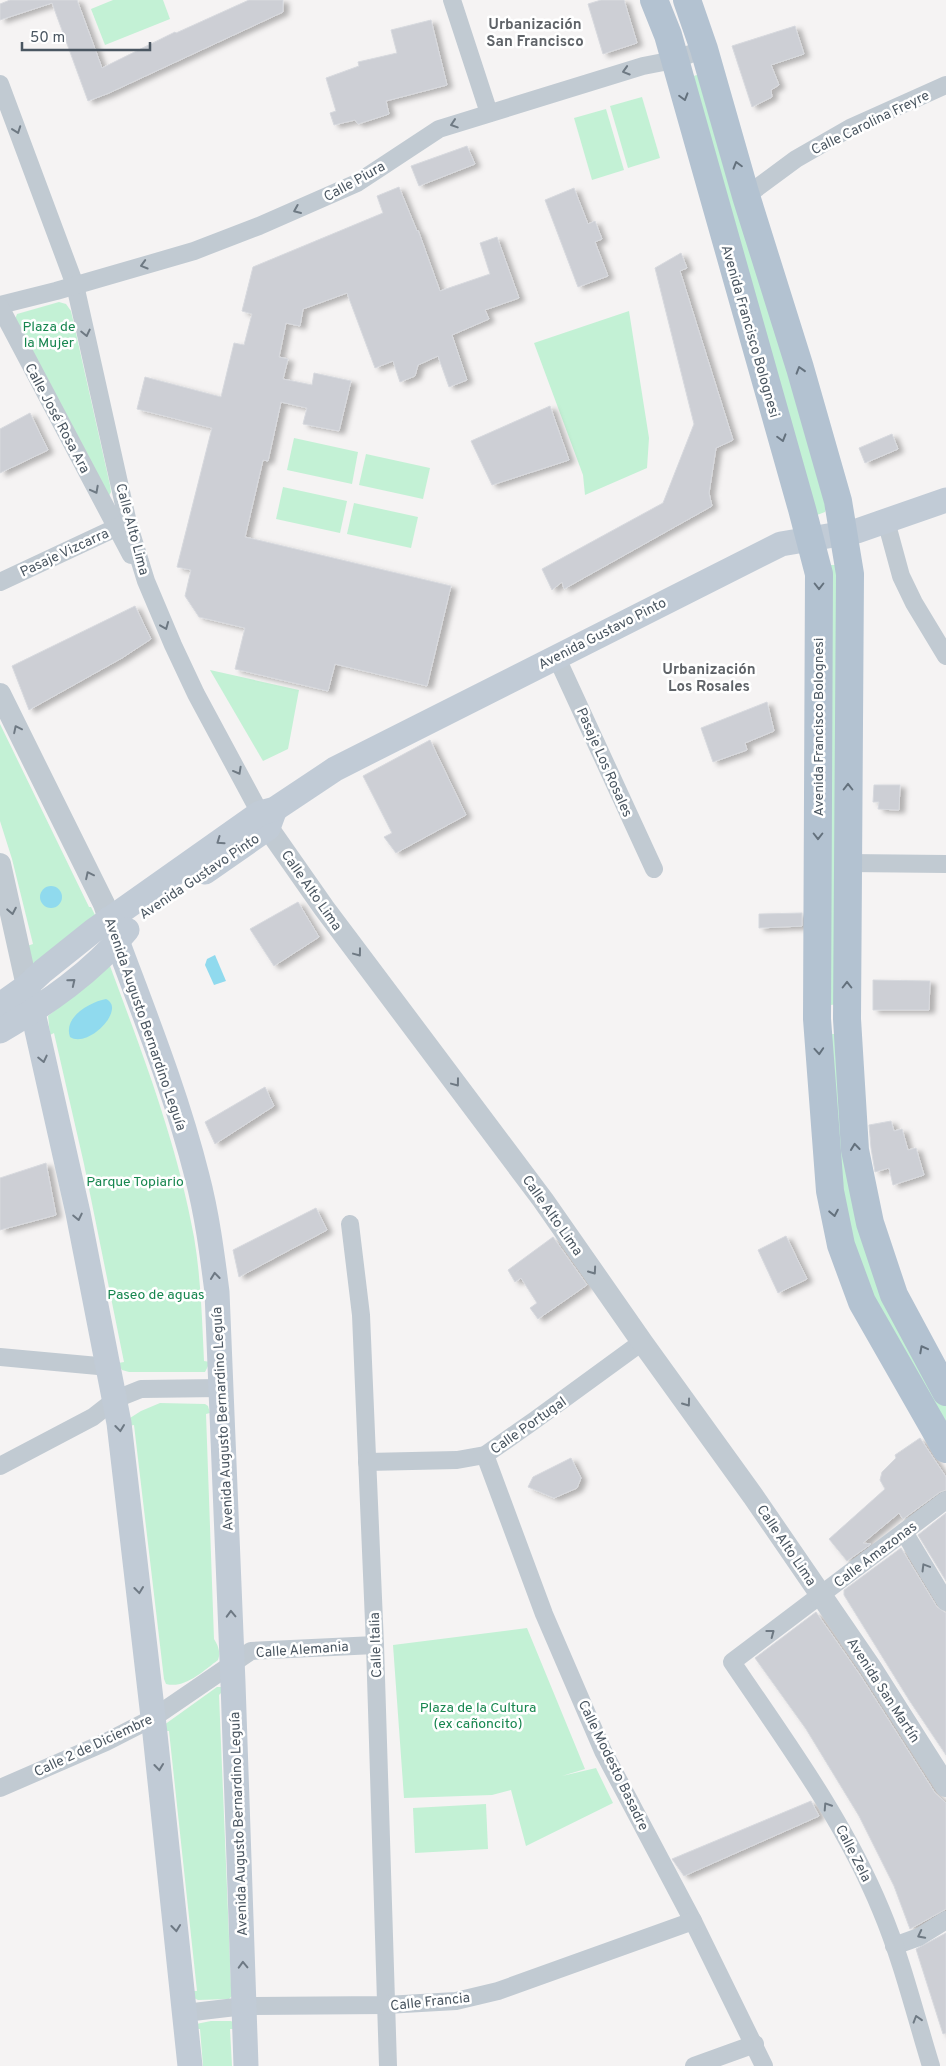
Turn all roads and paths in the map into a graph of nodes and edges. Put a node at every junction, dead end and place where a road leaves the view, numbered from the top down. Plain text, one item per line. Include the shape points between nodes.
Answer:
1 (452, 0) edge
2 (654, 0) edge
3 (687, 0) edge
4 (704, 48) junction
5 (674, 60) junction
6 (0, 84) edge
7 (946, 85) edge
8 (489, 113) junction
9 (746, 196) junction
10 (75, 286) junction
11 (0, 306) edge
12 (946, 500) edge
13 (886, 521) junction
14 (122, 526) junction
15 (843, 533) junction
16 (810, 539) junction
17 (0, 582) edge
18 (556, 656) junction
19 (946, 656) edge
20 (0, 694) edge
21 (268, 817) junction
22 (848, 863) junction
23 (0, 864) edge
24 (946, 864) edge
25 (654, 869) dead end
26 (113, 930) junction
27 (27, 986) junction
28 (0, 1005) edge
29 (32, 1011) junction
30 (847, 1019) junction
31 (817, 1020) junction
32 (0, 1031) edge
33 (350, 1224) dead end
34 (642, 1342) junction
35 (0, 1357) edge
36 (108, 1368) junction
37 (221, 1388) junction
38 (946, 1392) edge
39 (116, 1399) junction
40 (946, 1449) edge
41 (484, 1455) junction
42 (366, 1462) junction
43 (0, 1466) edge
44 (946, 1500) edge
45 (904, 1532) junction
46 (821, 1595) junction
47 (946, 1602) edge
48 (375, 1645) junction
49 (232, 1662) junction
50 (732, 1662) joint
51 (154, 1718) junction
52 (946, 1786) edge
53 (0, 1788) edge
54 (946, 1920) edge
55 (693, 1921) junction
56 (894, 1946) junction
57 (244, 2006) junction
58 (386, 2006) junction
59 (185, 2013) junction
60 (755, 2044) junction
61 (190, 2066) edge
62 (246, 2066) edge
63 (388, 2066) edge
64 (694, 2066) edge
65 (764, 2066) edge
66 (931, 2066) edge

1 - 8 street
2 - 5 main road, Avenida Francisco Bolognesi
3 - 4 main road
4 - 5 street, Calle Piura
9 -> 4 main road
5 -> 8 street, Calle Piura via 643,66
5 -> 16 main road, Avenida Francisco Bolognesi
6 -> 10 street, Calle Alto Lima
7 - 9 street, Calle Carolina Freyre via 842,133 796,159
8 -> 10 street, Calle Piura via 439,129 357,183 259,226 194,251
15 -> 9 main road via 838,501
10 - 11 street, Calle Piura
10 -> 14 street, Calle Alto Lima
11 -> 14 street, Calle José Rosa Ara
12 - 13 main road, Avenida Gustavo Pinto
13 - 15 main road, Avenida Gustavo Pinto
13 - 19 street via 901,576
14 - 17 street, Pasaje Vizcarra
14 -> 21 street, Calle Alto Lima via 196,694
15 - 16 main road, Avenida Gustavo Pinto
22 -> 15 main road via 850,574
16 - 18 main road, Avenida Gustavo Pinto via 781,544
16 -> 31 main road, Avenida Francisco Bolognesi via 819,574
18 - 21 main road, Avenida Gustavo Pinto via 335,769
18 - 25 street, Pasaje Los Rosales
26 -> 20 street, Avenida Augusto Bernardino Leguía
21 - 26 main road, Avenida Gustavo Pinto
21 -> 34 street, Calle Alto Lima via 324,908 543,1200
22 - 24 street
30 -> 22 main road
23 -> 27 street
26 - 27 main road, Avenida Gustavo Pinto via 47,967
29 -> 26 main road, Avenida Gustavo Pinto via 103,957
37 -> 26 main road, Avenida Augusto Bernardino Leguía via 211,1244 197,1176 176,1101
27 - 28 main road, Avenida Gustavo Pinto
27 - 29 main road
29 - 32 main road, Avenida Gustavo Pinto
29 -> 36 main road via 78,1213
30 - 31 main road
38 -> 30 main road via 894,1295 870,1223 854,1150
31 -> 40 main road, Avenida Francisco Bolognesi via 830,1191 841,1245 862,1302
33 - 42 street, Calle Italia via 361,1315
34 - 41 street, Calle Portugal
34 -> 46 street, Calle Alto Lima
35 - 36 street
36 - 39 main road
37 - 39 street via 141,1389
49 -> 37 main road, Avenida Augusto Bernardino Leguía
39 - 43 street via 94,1417
39 -> 51 main road
41 - 42 street, Calle Portugal via 457,1460
41 - 55 street, Calle Modesto Basadre via 544,1614 603,1751
42 - 48 street, Calle Italia
44 - 45 street, Calle Amazonas
45 - 46 street, Calle Amazonas
47 -> 45 street
50 -> 46 street, Calle Amazonas
46 - 52 street, Avenida San Martín
48 - 49 street, Calle Alemania via 251,1651
48 - 58 street, Calle Italia
49 - 51 street, Calle 2 de Diciembre
57 -> 49 main road, Avenida Augusto Bernardino Leguía
56 -> 50 street, Calle Zela via 882,1911 839,1824
51 - 53 street, Calle 2 de Diciembre
51 -> 59 main road
54 -> 56 street via 919,1937
55 - 58 street, Calle Francia via 498,1991 456,2001
55 - 60 street, Calle Modesto Basadre
66 -> 56 street, Calle Zela
57 - 58 street, Calle Francia
57 - 59 street, Calle Francia
57 - 62 main road, Avenida Augusto Bernardino Leguía
58 - 63 street, Calle Italia
59 - 61 main road
60 - 64 street
60 - 65 street, Calle Modesto Basadre

